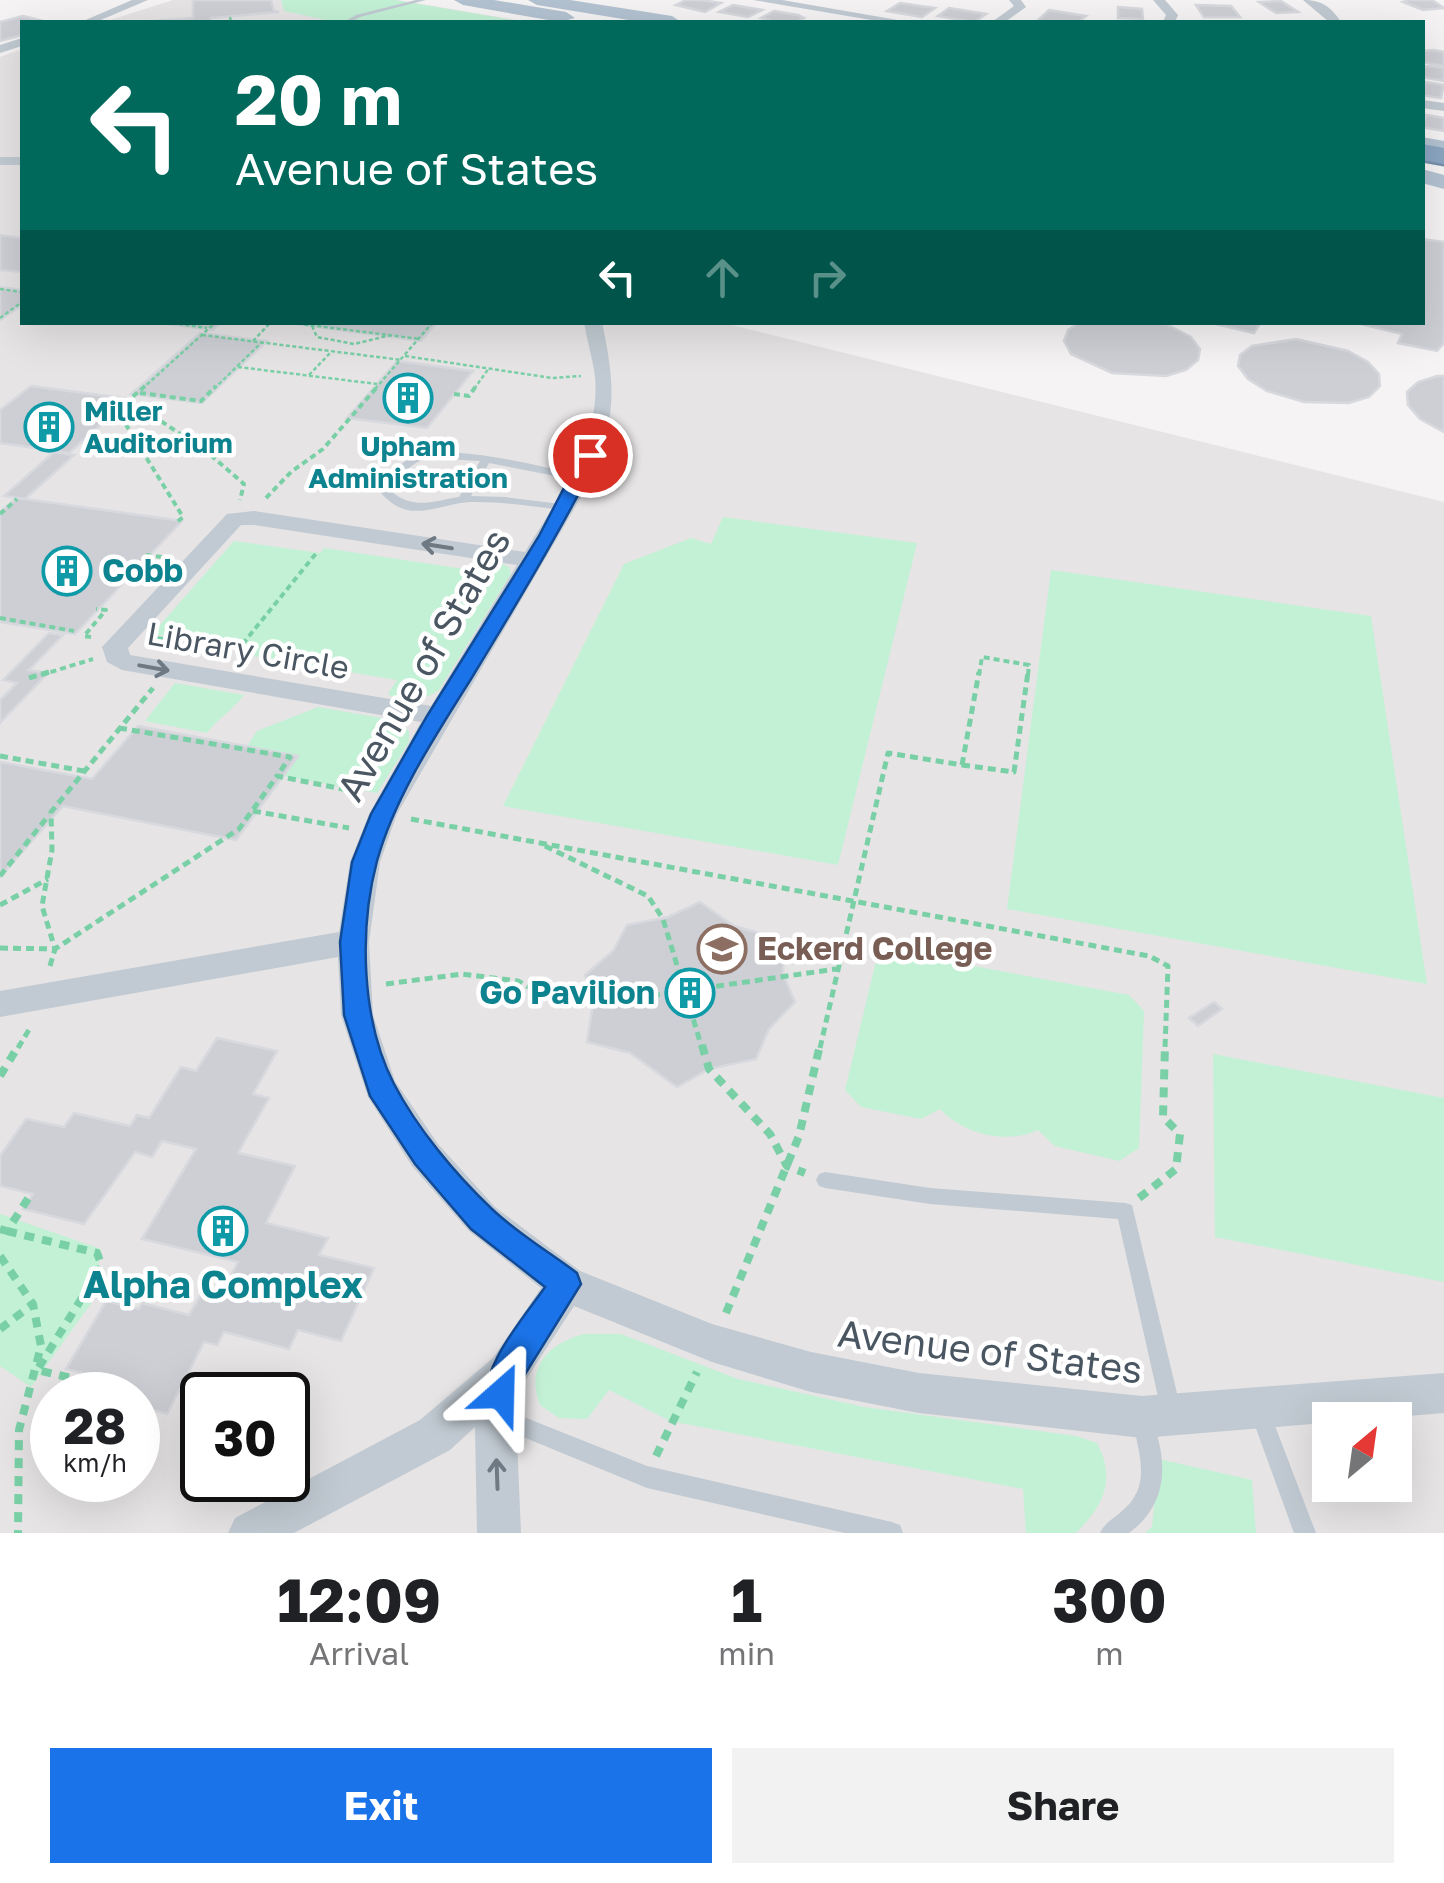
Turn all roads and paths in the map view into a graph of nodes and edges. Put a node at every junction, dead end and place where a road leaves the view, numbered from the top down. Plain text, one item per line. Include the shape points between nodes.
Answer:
1 (142, 0) edge
2 (423, 0) edge
3 (463, 0) edge
4 (537, 0) edge
5 (760, 0) edge
6 (1015, 0) edge
7 (1309, 0) edge
8 (590, 16) edge
9 (91, 20) edge
10 (351, 20) edge
11 (620, 20) edge
12 (645, 20) edge
13 (890, 20) edge
14 (1001, 20) edge
15 (1334, 20) edge
16 (188, 325) edge
17 (213, 325) edge
18 (268, 325) edge
19 (305, 325) edge
20 (431, 325) edge
21 (594, 325) edge
22 (312, 326) junction
23 (210, 328) junction
24 (352, 330) junction
25 (201, 334) junction
26 (391, 335) junction
27 (420, 338) junction
28 (253, 341) junction
29 (262, 342) junction
30 (339, 344) junction
31 (332, 350) junction
32 (403, 358) junction
33 (238, 366) junction
34 (489, 368) junction
35 (309, 375) junction
36 (592, 375) dead end
37 (377, 384) dead end
38 (137, 392) junction
39 (454, 394) dead end
40 (114, 407) dead end
41 (485, 461) junction
42 (573, 492) junction
43 (464, 498) junction
44 (17, 500) dead end
45 (246, 513) junction
46 (0, 514) edge
47 (177, 522) dead end
48 (318, 550) dead end
49 (146, 555) dead end
50 (162, 557) dead end
51 (533, 560) junction
52 (0, 618) edge
53 (74, 631) dead end
54 (144, 636) dead end
55 (99, 657) dead end
56 (169, 671) junction
57 (29, 678) dead end
58 (438, 716) junction
59 (119, 728) junction
60 (0, 756) edge
61 (962, 764) junction
62 (84, 771) junction
63 (277, 776) junction
64 (374, 795) dead end
65 (253, 811) junction
66 (51, 812) junction
67 (398, 817) dead end
68 (360, 820) dead end
69 (538, 843) junction
70 (0, 876) edge
71 (48, 878) junction
72 (856, 901) junction
73 (0, 905) edge
74 (353, 942) junction
75 (0, 948) edge
76 (55, 949) junction
77 (837, 969) junction
78 (378, 985) dead end
79 (684, 989) junction
80 (47, 996) junction
81 (0, 1004) edge
82 (0, 1076) edge
83 (786, 1166) junction
84 (824, 1180) dead end
85 (32, 1194) dead end
86 (1125, 1211) junction
87 (4, 1230) edge
88 (0, 1256) edge
89 (566, 1284) junction
90 (33, 1304) junction
91 (721, 1326) dead end
92 (0, 1329) edge
93 (701, 1365) dead end
94 (37, 1370) junction
95 (46, 1372) edge
96 (507, 1372) junction
97 (1444, 1394) edge
98 (1258, 1407) junction
99 (495, 1416) junction
100 (1157, 1416) junction
101 (647, 1477) junction
102 (18, 1533) edge
103 (250, 1533) edge
104 (500, 1533) edge
105 (892, 1533) edge
106 (1111, 1533) edge
107 (1305, 1533) edge

1 - 9 street
2 - 10 lane
3 - 8 main road
4 - 8 main road
5 - 13 street
6 - 14 street via 1020,7
7 - 15 street
8 - 11 main road
8 - 12 main road
16 - 23 path
17 - 23 path
18 - 28 path
19 - 22 path
20 - 27 path
21 - 42 street, Avenue of States via 605,381 599,432
22 - 24 path
22 - 30 path via 316,337
23 - 25 path
24 - 26 path
24 - 30 path
25 - 28 path
25 - 38 path
26 - 27 path
26 - 30 path
27 - 32 path
28 - 29 path
29 - 31 path
29 - 33 path
30 - 31 path
31 - 32 path
31 - 35 path
32 - 34 path
32 - 45 path via 323,449
33 - 35 path
33 - 38 path via 200,401
34 - 36 path via 552,378
34 - 39 path via 468,396
35 - 37 path
38 - 45 path via 128,400 244,484
40 - 47 path via 182,517
41 - 42 lane
41 - 43 lane
41 - 43 lane via 426,454 394,476 386,493 416,508
42 - 43 lane
42 - 51 street, Avenue of States
44 - 46 path
51 -> 45 street
45 -> 56 street, Library Circle via 115,647 122,662
48 - 54 path via 237,651
49 - 50 path
51 - 58 street, Avenue of States
52 - 53 path
55 - 57 path
56 - 58 street, Library Circle
56 - 59 path
58 - 74 street, Avenue of States via 382,814 364,862
59 - 62 path
59 - 63 path via 290,757
60 - 62 path
61 - 61 path via 1014,772 1028,664 982,657
61 - 72 path via 888,753
62 - 66 path
63 - 64 path
63 - 65 path
65 - 68 path via 354,829
65 - 76 path via 233,834
66 - 70 path
66 - 71 path
67 - 69 path
69 - 72 path
69 - 79 path via 648,896 663,918
71 - 73 path
71 - 76 path via 42,906
72 - 77 path
72 - 86 path via 1149,956 1168,966 1163,1118 1180,1134 1176,1169
74 - 80 street
74 - 89 street, Avenue of States via 357,1015 380,1088 425,1155 482,1219
75 - 76 path
76 - 80 path
77 - 79 path
77 - 83 path via 799,1136
78 - 79 path via 462,974 518,980 553,1001 592,1004
79 - 83 path via 709,1069 770,1134
80 - 81 street
80 - 82 path
83 - 91 path
84 - 86 lane via 930,1196
85 - 87 path
86 - 100 lane
87 - 94 path via 97,1253 102,1266
88 - 90 path
89 - 96 street
89 - 100 street, Avenue of States via 712,1343 812,1372 918,1393
90 - 92 path
90 - 94 path via 41,1346
93 - 101 path
94 - 95 path
94 - 102 path via 19,1430
96 - 99 street
96 - 103 street via 435,1435
97 - 98 street, Avenue of States
98 - 100 street, Avenue of States
98 - 107 lane
99 - 101 lane
104 -> 99 street
100 - 106 lane via 1154,1477 1142,1513
101 - 105 lane

